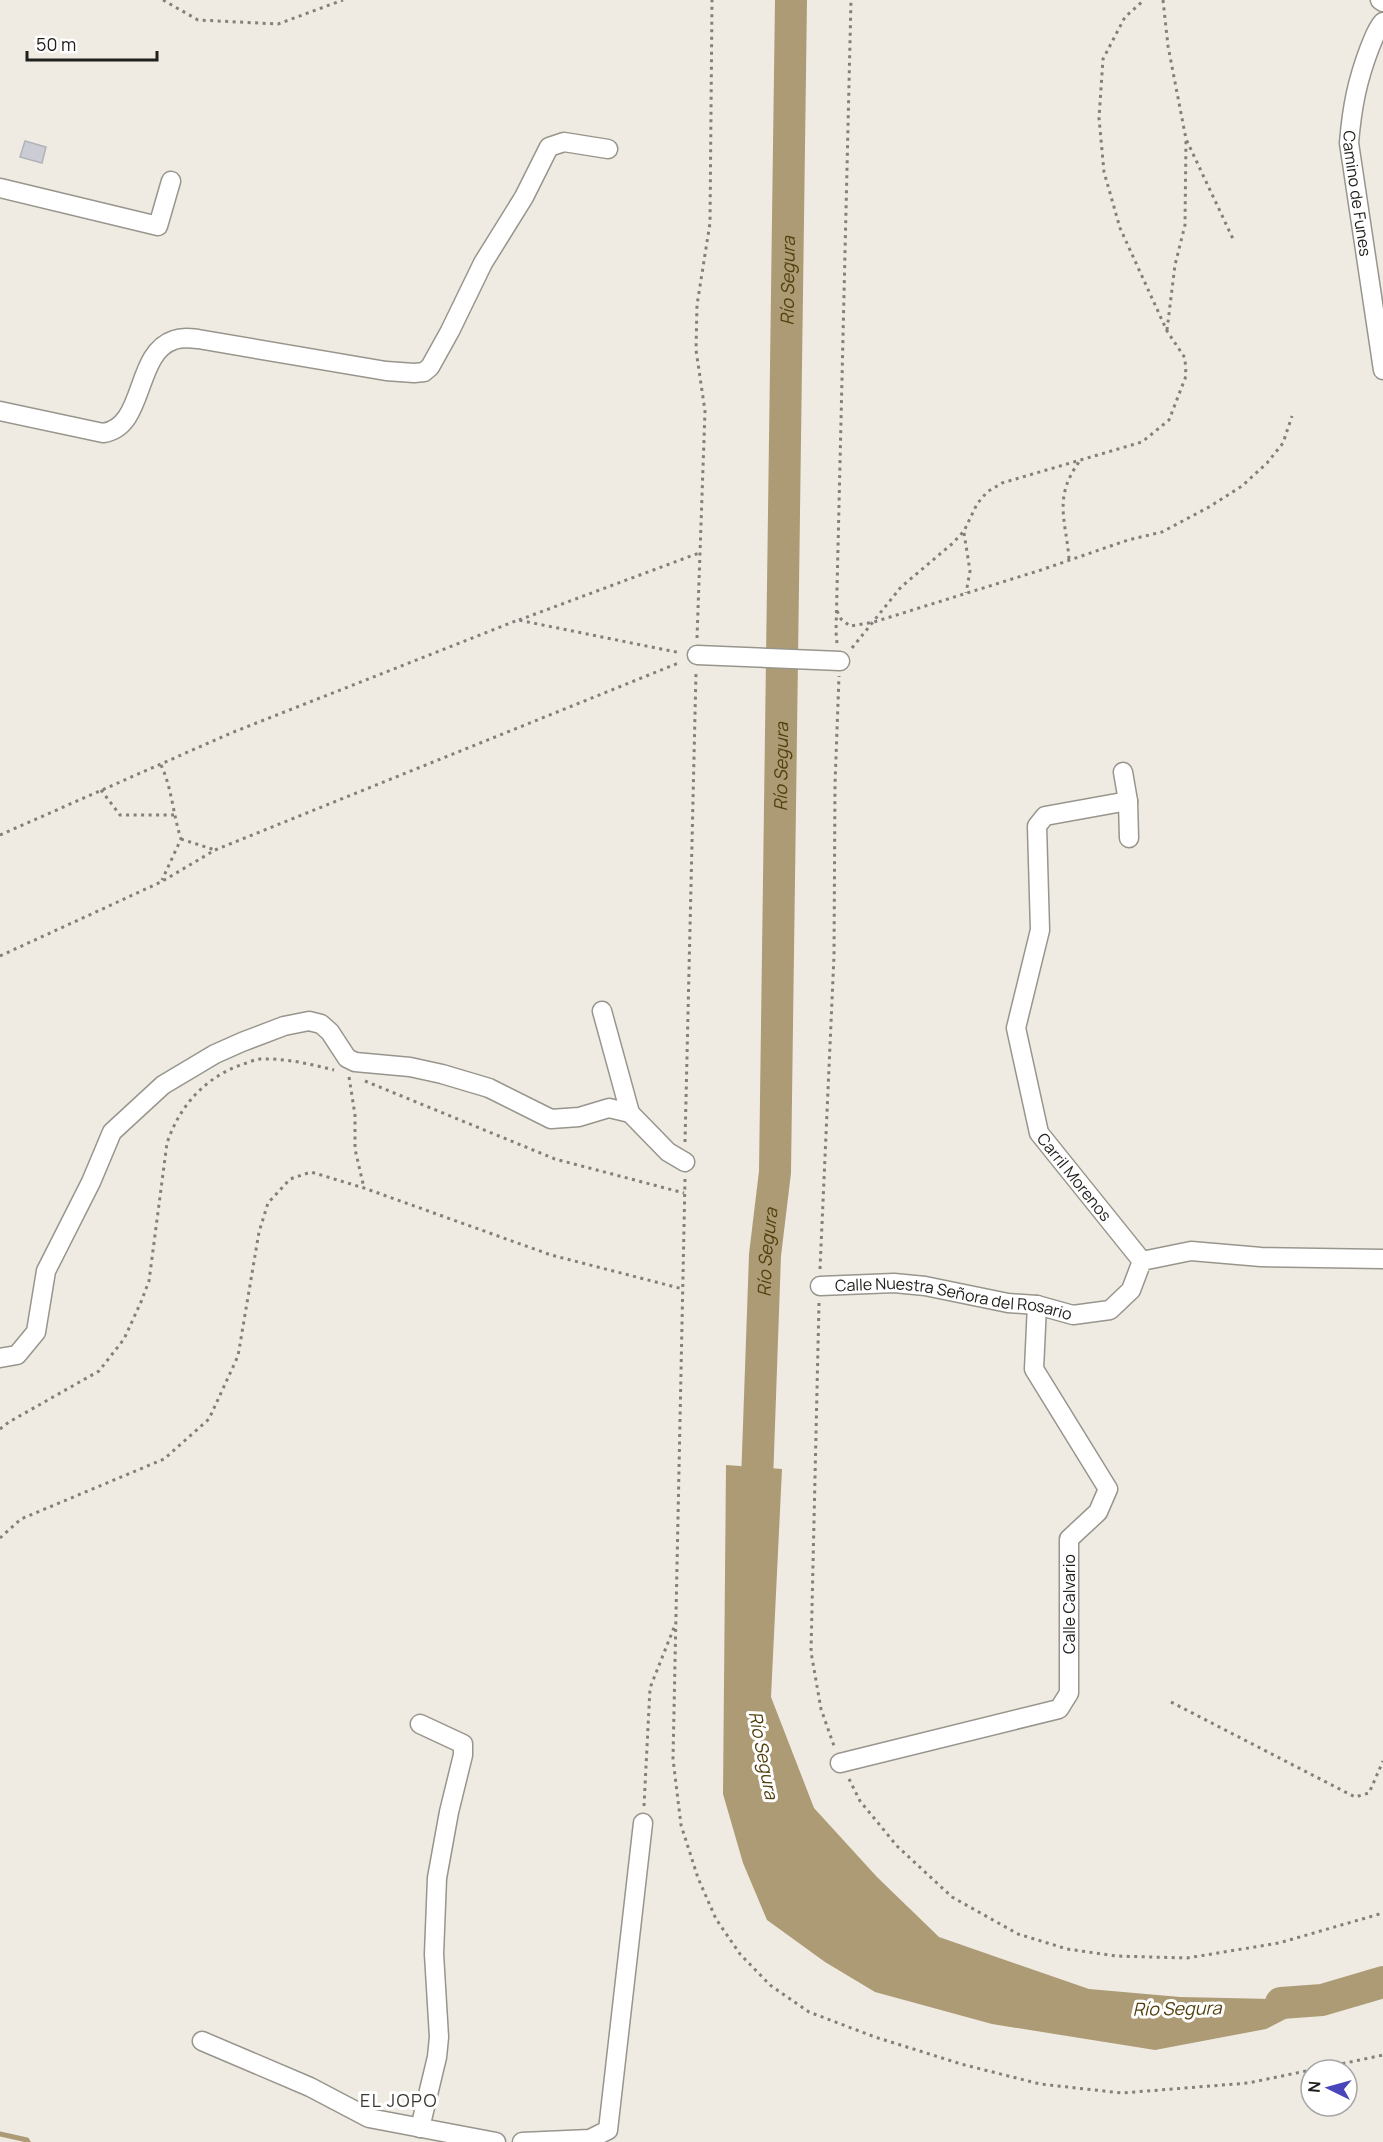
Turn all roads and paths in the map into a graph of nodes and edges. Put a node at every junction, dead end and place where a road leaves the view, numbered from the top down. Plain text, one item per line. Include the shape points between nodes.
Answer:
1 (163, 0) edge
2 (343, 0) edge
3 (712, 0) edge
4 (1144, 0) edge
5 (1163, 0) edge
6 (1383, 22) edge
7 (1186, 139) junction
8 (608, 149) dead end
9 (171, 182) dead end
10 (0, 188) edge
11 (1234, 241) dead end
12 (1167, 331) junction
13 (1383, 370) edge
14 (0, 411) edge
15 (1292, 416) dead end
16 (1080, 461) junction
17 (964, 531) junction
18 (699, 554) junction
19 (1069, 560) junction
20 (966, 593) junction
21 (836, 609) dead end
22 (518, 620) junction
23 (874, 622) junction
24 (697, 655) junction
25 (840, 662) joint
26 (161, 765) junction
27 (1123, 772) dead end
28 (101, 790) junction
29 (1128, 801) junction
30 (174, 815) junction
31 (0, 835) edge
32 (1129, 838) dead end
33 (181, 839) junction
34 (215, 850) junction
35 (161, 882) junction
36 (0, 956) edge
37 (602, 1011) dead end
38 (348, 1066) junction
39 (630, 1113) junction
40 (685, 1162) junction
41 (364, 1188) junction
42 (684, 1193) junction
43 (1383, 1259) edge
44 (1142, 1261) junction
45 (820, 1286) dead end
46 (683, 1289) junction
47 (1037, 1305) junction
48 (0, 1358) edge
49 (0, 1429) edge
50 (0, 1538) edge
51 (676, 1624) junction
52 (1171, 1702) dead end
53 (420, 1724) dead end
54 (1383, 1761) edge
55 (840, 1762) dead end
56 (643, 1823) joint
57 (202, 2041) dead end
58 (1383, 2055) edge
59 (1359, 2060) edge
60 (1299, 2073) edge
61 (420, 2128) junction
62 (496, 2142) edge
63 (522, 2142) edge

1 - 2 path via 198,20 278,24
3 - 18 path via 710,223 697,305 696,350 705,411
4 - 12 path via 1125,17 1103,60 1099,118 1104,172 1119,228
5 - 7 path
6 - 13 street, Camino de Funes via 1362,68 1352,105 1349,142
7 - 11 path
7 - 12 path via 1185,225 1175,265
8 - 14 street via 564,142 549,147 424,372 386,371 180,338 162,346 153,357 128,416 114,432
9 - 10 street via 158,226
12 - 16 path via 1185,358 1186,376 1169,420 1142,442
15 - 19 path via 1283,443 1242,486 1162,532
16 - 17 path via 1002,483 987,492
16 - 19 path via 1070,474 1062,510
17 - 20 path via 970,571
17 - 23 path via 901,587
18 - 22 path
18 - 24 path
19 - 20 path
20 - 23 path
21 - 23 path via 850,626
22 - 24 path
22 - 26 path via 231,733
23 - 25 path
24 - 25 street
24 - 34 path
24 - 40 path
26 - 28 path
26 - 30 path
27 - 29 street
28 - 30 path via 120,815
28 - 31 path
29 - 32 street
29 - 44 street, Carril Morenos via 1045,816 1037,826 1040,930 1016,1028 1039,1133
30 - 33 path
33 - 34 path
33 - 35 path
34 - 35 path
35 - 36 path
37 - 39 street
38 - 39 street via 355,1062 410,1067 467,1081 551,1119 579,1117 609,1108
38 - 41 path via 355,1149
38 - 42 path via 555,1159
38 - 48 street via 330,1032 309,1021 284,1026 233,1046 163,1085 112,1132 46,1271 36,1332 17,1355
38 - 49 path via 257,1059 206,1083 183,1107 167,1143 149,1281 124,1339 99,1371
39 - 40 street via 668,1152
40 - 42 path
41 - 46 path via 551,1254
41 - 50 path via 311,1173 290,1179 268,1203 259,1232 238,1356 209,1419 164,1459 21,1519
42 - 46 path
43 - 44 street via 1261,1257 1191,1251
44 - 47 street, Calle Nuestra Señora del Rosario via 1131,1290 1110,1310 1073,1315
45 - 47 street, Calle Nuestra Señora del Rosario via 894,1283 1008,1304
46 - 51 path
47 - 55 street, Calle Calvario via 1034,1369 1108,1489 1098,1512 1069,1539 1069,1693 1059,1709
51 - 56 path via 650,1688
51 - 60 path via 673,1759 681,1826 716,1919 740,1954 770,1985 809,2012 875,2037 1040,2084 1122,2093 1248,2084
52 - 54 path via 1355,1797 1369,1793
53 - 61 street via 463,1744 463,1755 437,1878 434,1954 439,2037
56 - 63 street via 608,2130 590,2139
57 - 61 street via 310,2087 369,2118
58 - 59 path
61 - 62 street

